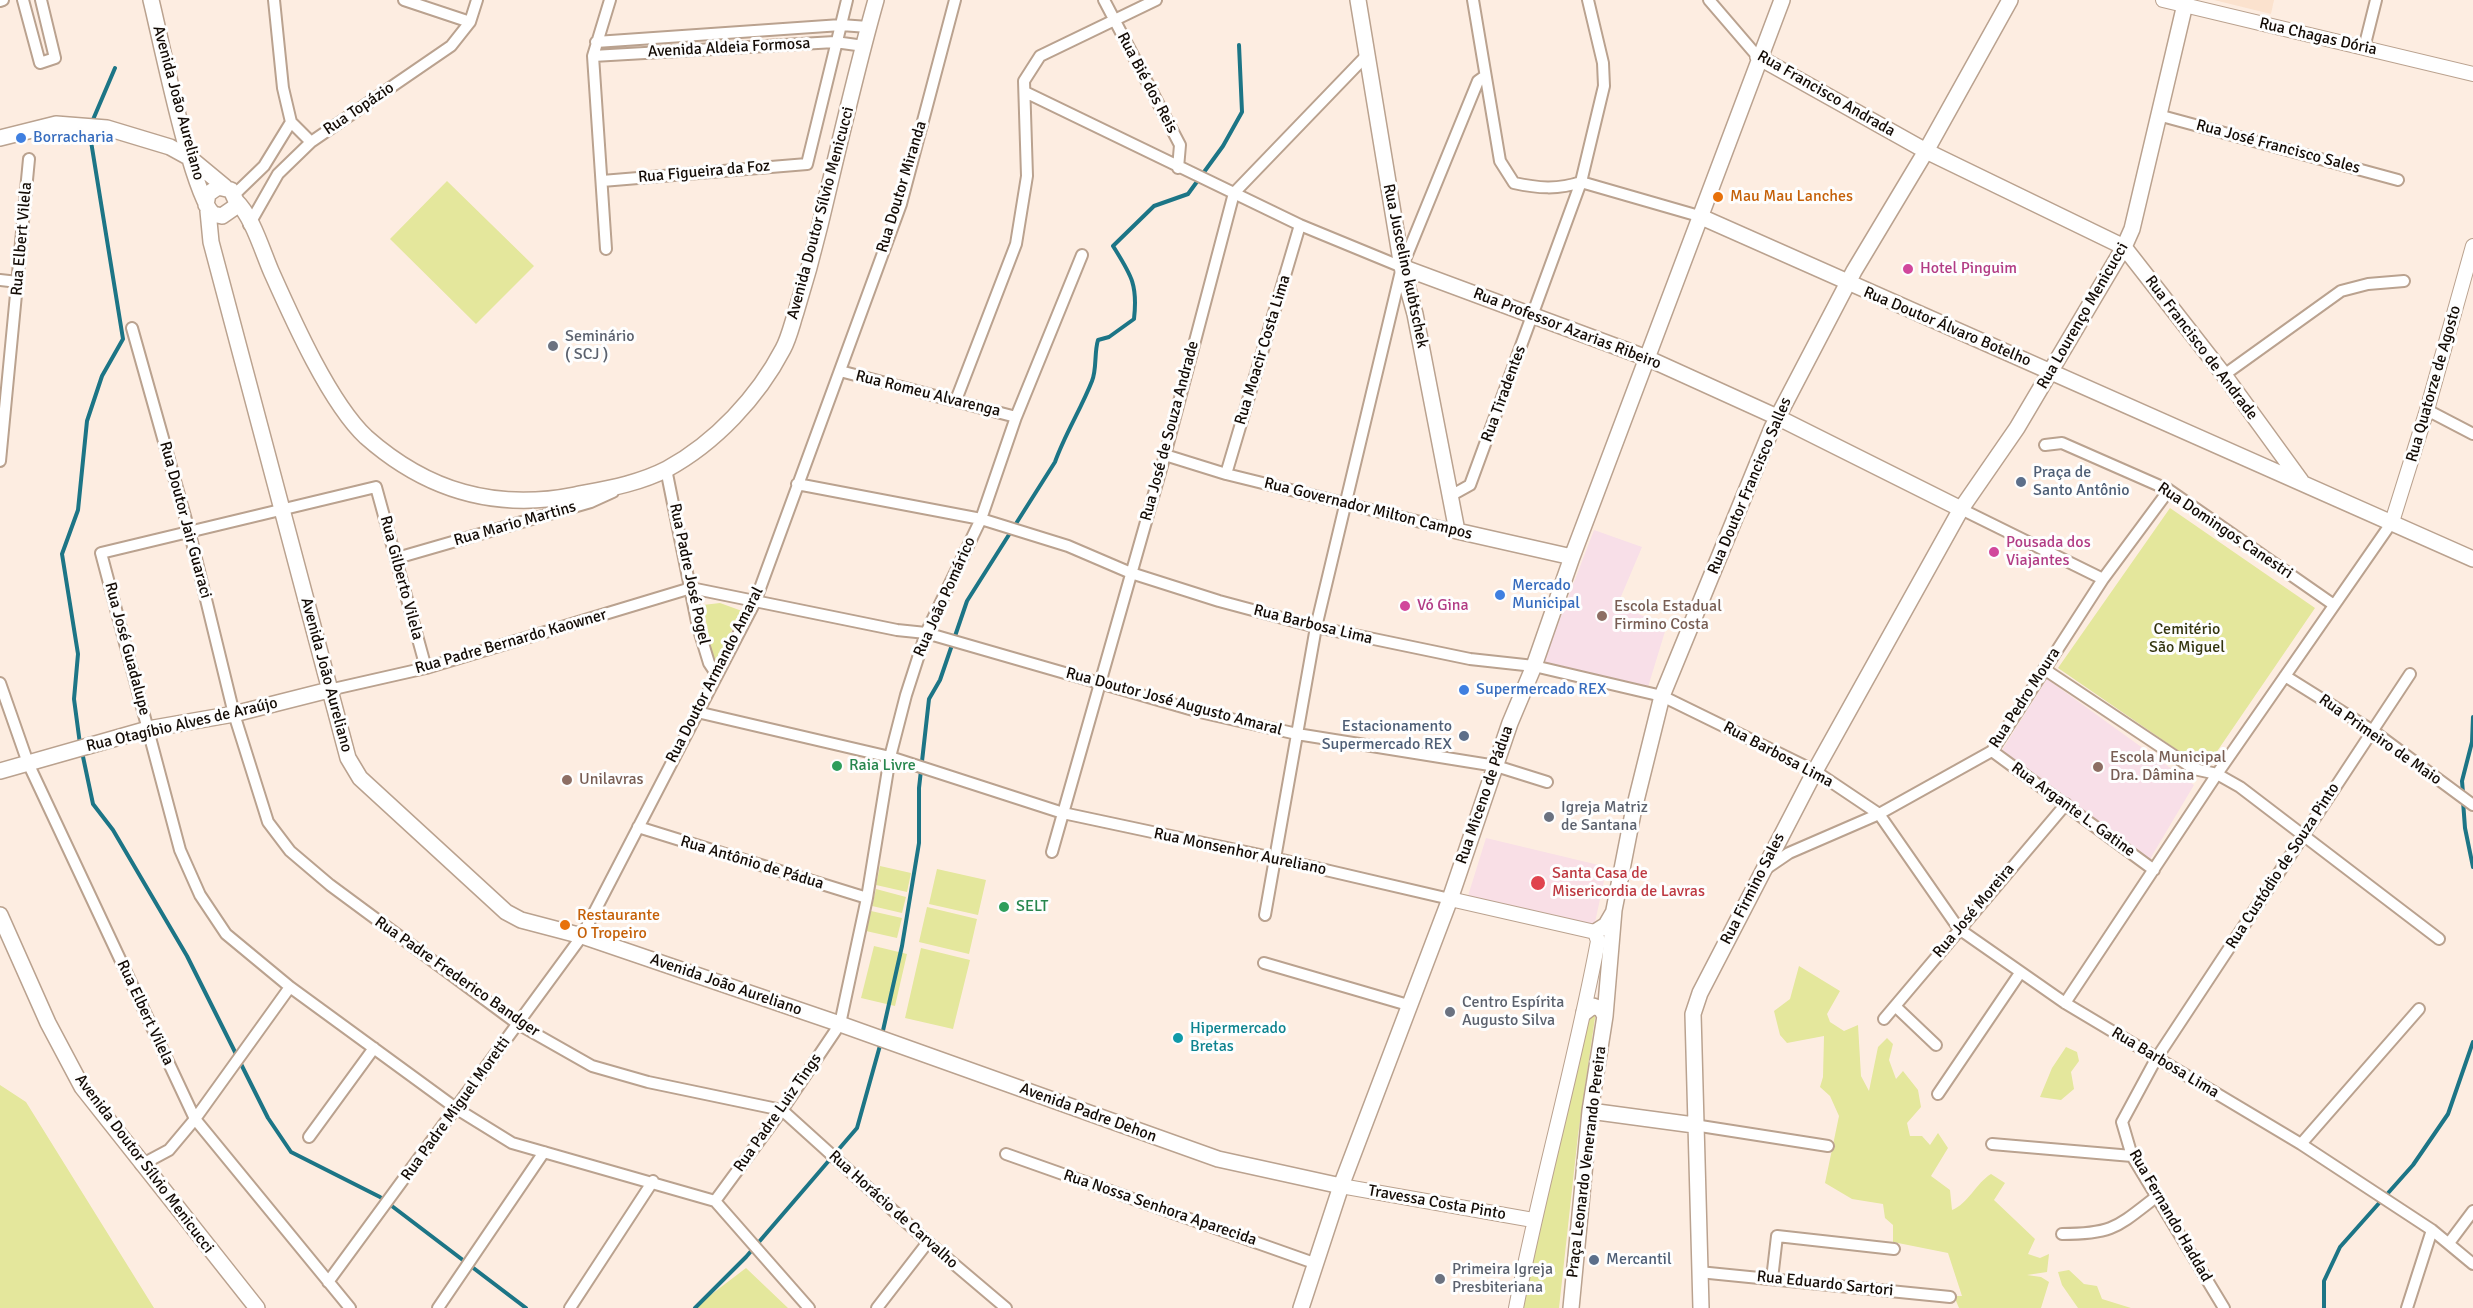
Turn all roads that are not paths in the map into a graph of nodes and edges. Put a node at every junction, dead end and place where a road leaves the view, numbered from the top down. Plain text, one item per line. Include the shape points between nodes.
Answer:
1 (23, 0) edge
2 (41, 0) edge
3 (151, 0) edge
4 (274, 0) edge
5 (404, 0) edge
6 (477, 0) edge
7 (610, 0) edge
8 (847, 0) edge
9 (876, 0) edge
10 (955, 0) edge
11 (1104, 0) edge
12 (1156, 0) edge
13 (1358, 0) edge
14 (1473, 0) edge
15 (1588, 0) edge
16 (1709, 0) edge
17 (1782, 0) edge
18 (2010, 0) edge
19 (2163, 0) edge
20 (2376, 0) edge
21 (2185, 2) edge
22 (1114, 21) junction
23 (470, 22) junction
24 (841, 25) junction
25 (868, 27) junction
26 (798, 28) junction
27 (749, 32) junction
28 (689, 35) junction
29 (644, 39) junction
30 (596, 42) junction
31 (835, 42) junction
32 (799, 44) junction
33 (864, 46) junction
34 (750, 47) junction
35 (2364, 48) junction
36 (691, 50) junction
37 (645, 52) junction
38 (593, 56) junction
39 (1366, 56) junction
40 (1758, 57) junction
41 (2473, 74) edge
42 (1485, 76) junction
43 (1025, 92) junction
44 (2158, 115) junction
45 (291, 122) junction
46 (0, 138) edge
47 (311, 142) junction
48 (1926, 151) junction
49 (190, 158) junction
50 (29, 159) dead end
51 (264, 166) junction
52 (1178, 168) junction
53 (278, 174) junction
54 (2398, 180) dead end
55 (602, 181) junction
56 (1581, 182) junction
57 (1234, 193) junction
58 (223, 204) junction
59 (1699, 216) junction
60 (1300, 225) junction
61 (250, 228) junction
62 (1395, 228) junction
63 (1417, 230) junction
64 (2473, 246) edge
65 (2124, 247) junction
66 (606, 249) dead end
67 (1082, 255) dead end
68 (1402, 267) junction
69 (0, 280) edge
70 (2404, 281) dead end
71 (18, 282) junction
72 (1848, 284) junction
73 (1392, 314) junction
74 (1415, 314) junction
75 (1532, 316) junction
76 (132, 327) dead end
77 (1647, 358) junction
78 (840, 371) junction
79 (2051, 372) junction
80 (2224, 375) junction
81 (956, 400) junction
82 (3, 402) edge
83 (2427, 410) junction
84 (1016, 417) junction
85 (1777, 417) junction
86 (2473, 434) edge
87 (2044, 445) dead end
88 (1165, 455) junction
89 (0, 461) edge
90 (666, 469) junction
91 (2286, 469) junction
92 (1226, 474) junction
93 (629, 484) junction
94 (797, 484) junction
95 (2169, 490) junction
96 (1452, 495) junction
97 (1345, 502) junction
98 (1961, 509) junction
99 (282, 510) junction
100 (981, 519) junction
101 (2392, 522) junction
102 (1457, 531) junction
103 (190, 534) junction
104 (1572, 557) junction
105 (397, 558) junction
106 (2473, 559) edge
107 (1131, 573) junction
108 (2103, 579) junction
109 (690, 588) junction
110 (755, 602) junction
111 (2334, 605) junction
112 (1316, 627) junction
113 (926, 633) junction
114 (1534, 666) junction
115 (426, 668) junction
116 (2044, 669) junction
117 (2410, 674) dead end
118 (717, 675) junction
119 (2285, 676) junction
120 (0, 683) edge
121 (1100, 683) junction
122 (329, 690) junction
123 (1662, 696) junction
124 (697, 712) junction
125 (234, 714) junction
126 (148, 729) junction
127 (2373, 731) junction
128 (1297, 734) junction
129 (1992, 751) junction
130 (890, 757) junction
131 (28, 763) junction
132 (1496, 766) junction
133 (0, 771) edge
134 (1815, 771) junction
135 (2217, 774) junction
136 (1547, 782) dead end
137 (2066, 804) junction
138 (2473, 805) edge
139 (1063, 813) junction
140 (1879, 814) junction
141 (638, 827) junction
142 (2302, 835) junction
143 (1777, 842) junction
144 (1052, 852) dead end
145 (1789, 854) junction
146 (1274, 858) junction
147 (1762, 870) junction
148 (2154, 870) junction
149 (867, 898) junction
150 (1450, 899) junction
151 (1614, 910) junction
152 (0, 915) edge
153 (1265, 915) dead end
154 (1959, 929) junction
155 (1595, 932) junction
156 (582, 936) junction
157 (2439, 939) dead end
158 (1264, 963) dead end
159 (2020, 973) junction
160 (290, 987) junction
161 (2065, 1003) junction
162 (1408, 1005) junction
163 (1895, 1006) junction
164 (2419, 1009) dead end
165 (1584, 1013) junction
166 (1605, 1016) junction
167 (1884, 1019) dead end
168 (518, 1024) junction
169 (840, 1024) junction
170 (1936, 1045) dead end
171 (374, 1048) junction
172 (2156, 1059) junction
173 (1938, 1094) dead end
174 (458, 1108) junction
175 (782, 1110) junction
176 (1590, 1111) junction
177 (195, 1119) junction
178 (1695, 1125) junction
179 (309, 1137) dead end
180 (1992, 1144) dead end
181 (2301, 1144) junction
182 (1828, 1146) dead end
183 (544, 1152) junction
184 (1006, 1154) dead end
185 (2132, 1156) junction
186 (141, 1165) junction
187 (653, 1182) junction
188 (1341, 1186) junction
189 (2156, 1197) junction
190 (715, 1201) junction
191 (2473, 1211) edge
192 (1533, 1220) junction
193 (2432, 1230) junction
194 (2062, 1234) dead end
195 (928, 1242) junction
196 (2449, 1244) junction
197 (1894, 1249) dead end
198 (1314, 1263) junction
199 (2473, 1264) edge
200 (1699, 1272) junction
201 (1772, 1279) junction
202 (328, 1282) junction
203 (1950, 1297) dead end
204 (256, 1308) edge
205 (350, 1308) edge
206 (438, 1308) edge
207 (570, 1308) edge
208 (809, 1308) edge
209 (877, 1308) edge
210 (1006, 1308) edge
211 (1301, 1308) edge
212 (1516, 1308) edge
213 (1570, 1308) edge
214 (1701, 1308) edge
215 (2224, 1308) edge
216 (2407, 1308) edge

1 - 2 street via 40,63 55,58
3 - 49 main road, Avenida João Aureliano
4 - 45 street via 283,88
5 - 23 street
6 - 23 street, Rua Topázio
7 - 30 street
8 - 24 street
9 - 25 main road, Avenida Doutor Sílvio Menicucci
10 - 78 street, Rua Doutor Miranda via 901,204
11 - 22 street, Rua Bié dos Reis
12 - 22 street
13 - 39 main road, Rua Juscelino kubtschek
14 - 42 street, Rua Doutor Álvaro Botelho
15 - 56 street, Rua Tiradentes via 1603,63 1604,86
16 - 40 street, Rua Francisco Andrada
17 - 40 main road, Rua Miceno de Pádua
18 - 48 main road, Rua Doutor Francisco Salles
19 - 21 street, Rua Chagas Dória
20 - 35 street
21 - 35 street, Rua Chagas Dória
21 - 44 main road, Rua Lourenço Menicucci
22 - 43 street via 1040,56 1024,81
22 - 52 street, Rua Bié dos Reis via 1180,145
23 - 47 street, Rua Topázio via 452,46
24 - 25 street, Avenida Aldeia Formosa
24 - 26 street, Avenida Aldeia Formosa
24 - 31 street
25 - 33 main road, Avenida Doutor Sílvio Menicucci
26 - 27 street, Avenida Aldeia Formosa
26 - 32 street
27 - 28 street, Avenida Aldeia Formosa
27 - 34 street
28 - 29 street, Avenida Aldeia Formosa
28 - 36 street
29 - 30 street, Avenida Aldeia Formosa
29 - 37 street
30 - 38 street
31 - 32 street, Avenida Aldeia Formosa
31 - 33 street, Avenida Aldeia Formosa
31 - 55 street, Rua Figueira da Foz via 807,164
32 - 34 street, Avenida Aldeia Formosa
33 - 90 main road, Avenida Doutor Sílvio Menicucci via 811,261 784,347 755,395 720,429
34 - 36 street, Avenida Aldeia Formosa
35 - 41 street, Rua Chagas Dória
36 - 37 street, Avenida Aldeia Formosa
37 - 38 street, Avenida Aldeia Formosa
38 - 55 street
39 - 57 street, Rua José de Souza Andrade
39 - 62 main road, Rua Juscelino kubtschek
40 - 48 main road, Rua Francisco Andrada
40 - 59 main road, Rua Miceno de Pádua
42 - 56 street, Rua Doutor Álvaro Botelho via 1500,161 1514,183 1536,188
42 - 63 street via 1478,81
43 - 52 street, Rua Professor Azarias Ribeiro
43 - 81 street via 1027,176 1016,244
44 - 54 street, Rua José Francisco Sales
44 - 65 main road, Rua Lourenço Menicucci via 2132,229
45 - 47 street
45 - 51 street
46 - 49 main road, Avenida Doutor Sílvio Menicucci via 56,124 107,128 170,147
47 - 53 street, Rua Topázio
48 - 65 main road, Rua Francisco de Andrade
48 - 72 main road, Rua Doutor Francisco Salles
49 - 58 main road, Avenida João Aureliano
49 - 58 main road, Avenida Doutor Sílvio Menicucci
50 - 71 street, Rua Elbert Vilela
51 - 53 street
51 - 58 street
52 - 57 street, Rua Professor Azarias Ribeiro
53 - 61 street, Rua Topázio
55 - 66 street
56 - 59 street, Rua Doutor Álvaro Botelho
56 - 75 street, Rua Tiradentes
57 - 60 street, Rua Professor Azarias Ribeiro
57 - 88 street, Rua José de Souza Andrade
58 - 61 main road, Avenida Doutor Sílvio Menicucci via 245,210
58 - 99 main road, Avenida João Aureliano via 211,242
59 - 72 main road, Rua Doutor Álvaro Botelho
59 - 77 main road, Rua Miceno de Pádua
60 - 68 street, Rua Professor Azarias Ribeiro
60 - 92 street, Rua Moacir Costa Lima
61 - 93 main road, Avenida Doutor Sílvio Menicucci via 334,396 363,434 397,462 434,483 474,496 515,502 542,501
62 - 63 street via 1408,235
62 - 68 main road, Rua Juscelino kubtschek
63 - 68 street
64 - 83 street, Rua Quatorze de Agosto
65 - 79 main road, Rua Lourenço Menicucci
65 - 80 main road, Rua Francisco de Andrade
67 - 84 street, Rua João Pomárico
68 - 73 street
68 - 74 main road, Rua Juscelino kubtschek
68 - 75 main road, Rua Professor Azarias Ribeiro
69 - 71 street
70 - 80 street via 2341,291
71 - 82 street, Rua Elbert Vilela
72 - 79 main road, Rua Doutor Álvaro Botelho
72 - 85 main road, Rua Doutor Francisco Salles
73 - 74 street via 1398,307 1407,306
73 - 97 street
74 - 96 main road, Rua Juscelino kubtschek
75 - 77 main road, Rua Professor Azarias Ribeiro
75 - 96 street, Rua Tiradentes via 1470,485
76 - 103 street, Rua Doutor Jair Guaraci
77 - 85 main road, Rua Professor Azarias Ribeiro
77 - 104 main road, Rua Miceno de Pádua
78 - 81 street, Rua Romeu Alvarenga
78 - 94 street, Rua Doutor Armando Amaral
79 - 91 main road, Rua Doutor Álvaro Botelho
79 - 98 main road, Rua Lourenço Menicucci
80 - 91 main road, Rua Francisco de Andrade
81 - 84 street, Rua Romeu Alvarenga
82 - 89 street, Rua Elbert Vilela
83 - 86 street
83 - 101 street, Rua Quatorze de Agosto
84 - 100 street, Rua João Pomárico
85 - 98 main road, Rua Professor Azarias Ribeiro
85 - 123 main road, Rua Doutor Francisco Salles
87 - 95 street, Rua Domingos Canestri via 2062,443
88 - 92 street, Rua Governador Milton Campos
88 - 107 street, Rua José de Souza Andrade
90 - 93 main road, Avenida Doutor Sílvio Menicucci
90 - 109 street, Rua Padre José Pogel
91 - 101 main road, Rua Francisco de Andrade via 2301,481
92 - 97 street, Rua Governador Milton Campos
93 - 105 street, Rua Mario Martins via 591,502
94 - 100 street, Rua Barbosa Lima
94 - 110 street, Rua Doutor Armando Amaral
95 - 108 street, Rua Pedro Moura
95 - 111 street, Rua Domingos Canestri
96 - 102 main road, Rua Juscelino kubtschek
97 - 102 street, Rua Governador Milton Campos
97 - 112 street
98 - 108 street, Rua Professor Azarias Ribeiro
98 - 134 main road, Rua Firmino Sales
99 - 103 street
99 - 105 street, Rua Gilberto Vilela via 376,488
99 - 122 main road, Avenida João Aureliano
100 - 107 street, Rua Barbosa Lima via 1068,546
100 - 113 street, Rua João Pomárico
101 - 106 main road
101 - 111 street
102 - 104 main road, Rua Governador Milton Campos
103 - 125 street, Rua Doutor Jair Guaraci
103 - 126 street, Rua José Guadalupe via 101,553
104 - 114 main road, Rua Miceno de Pádua
105 - 115 street, Rua Gilberto Vilela
107 - 112 street, Rua Barbosa Lima via 1219,602
107 - 121 street, Rua José de Souza Andrade
108 - 116 street, Rua Pedro Moura
109 - 110 street, Rua Doutor José Augusto Amaral
109 - 115 street, Rua Padre Bernardo Kaowner
109 - 118 street, Rua Padre José Pogel via 709,663
110 - 113 street, Rua Doutor José Augusto Amaral
110 - 118 street, Rua Doutor Armando Amaral
111 - 119 street
112 - 114 street, Rua Barbosa Lima via 1470,659
112 - 128 street
113 - 121 street, Rua Doutor José Augusto Amaral
113 - 130 street, Rua João Pomárico
114 - 123 street, Rua Barbosa Lima
114 - 132 main road, Rua Miceno de Pádua
115 - 122 street, Rua Padre Bernardo Kaowner
116 - 129 street, Rua Pedro Moura
116 - 135 street via 2194,769
117 - 127 street, Rua Custódio de Souza Pinto
118 - 124 street, Rua Doutor Armando Amaral
119 - 127 street, Rua Primeiro de Maio
119 - 135 street
120 - 131 street, Rua Elbert Vilela
121 - 128 street, Rua Doutor José Augusto Amaral
121 - 139 street, Rua José de Souza Andrade
122 - 125 main road, Rua Otagíbio Alves de Araújo
122 - 156 main road, Avenida João Aureliano via 348,758 360,778 506,912 521,920
123 - 134 street, Rua Barbosa Lima
123 - 151 main road, Rua Doutor Francisco Salles via 1631,820
124 - 130 street, Rua Monsenhor Aureliano
124 - 141 street, Rua Doutor Armando Amaral
125 - 126 main road, Rua Otagíbio Alves de Araújo
125 - 168 street, Rua Padre Frederico Bandger via 268,822 290,851
126 - 131 main road, Rua Otagíbio Alves de Araújo
126 - 160 street, Rua José Guadalupe via 180,850 200,895 226,934
127 - 138 street, Rua Primeiro de Maio
127 - 142 street, Rua Custódio de Souza Pinto
128 - 132 street, Rua Doutor José Augusto Amaral
128 - 146 street
129 - 137 street, Rua Argante L. Gatine
129 - 140 street, Rua Pedro Moura
130 - 139 street, Rua Monsenhor Aureliano
130 - 149 street, Rua João Pomárico
131 - 133 main road, Rua Otagíbio Alves de Araújo
131 - 177 street, Rua Elbert Vilela
132 - 136 street, Rua Doutor José Augusto Amaral
132 - 150 main road, Rua Miceno de Pádua
134 - 140 street, Rua Barbosa Lima
134 - 143 main road, Rua Firmino Sales
135 - 142 street
135 - 148 street
137 - 148 street, Rua Argante L. Gatine
137 - 154 street, Rua José Moreira
139 - 144 street, Rua José de Souza Andrade
139 - 146 street, Rua Monsenhor Aureliano
140 - 145 street, Rua Pedro Moura
140 - 154 street, Rua Barbosa Lima
141 - 149 street, Rua Antônio de Pádua
141 - 156 street, Rua Doutor Armando Amaral
142 - 157 street
142 - 172 street, Rua Custódio de Souza Pinto
143 - 145 street via 1781,851
143 - 147 main road, Rua Firmino Sales
145 - 147 street, Rua Pedro Moura
146 - 150 street, Rua Monsenhor Aureliano
146 - 153 street
147 - 178 main road, Rua Firmino Sales via 1693,1014
148 - 161 street
149 - 169 street, Rua João Pomárico
150 - 155 street, Rua Monsenhor Aureliano
150 - 162 main road, Rua Miceno de Pádua
151 - 155 main road via 1606,925
151 - 166 main road, Praça Leonardo Venerando Pereira
152 - 186 main road, Avenida Doutor Sílvio Menicucci via 82,1088
154 - 159 street, Rua Barbosa Lima
154 - 163 street, Rua José Moreira
155 - 165 street, Praça Leonardo Venerando Pereira via 1598,941
156 - 168 street, Rua Padre Miguel Moretti
156 - 169 main road, Avenida João Aureliano
158 - 162 street
159 - 161 street, Rua Barbosa Lima
159 - 173 street
160 - 171 street, Rua José Guadalupe
160 - 177 street
161 - 172 street, Rua Barbosa Lima
162 - 188 main road, Rua Miceno de Pádua
163 - 167 street, Rua José Moreira
163 - 170 street
164 - 181 street
165 - 166 main road via 1593,1006 1601,1008
165 - 192 street, Praça Leonardo Venerando Pereira
166 - 176 main road, Praça Leonardo Venerando Pereira
168 - 174 street, Rua Padre Miguel Moretti
168 - 175 street, Rua Padre Frederico Bandger via 592,1066
169 - 175 street, Rua Padre Luiz Tings
169 - 188 main road, Avenida Padre Dehon via 1218,1159
171 - 174 street, Rua José Guadalupe
171 - 179 street
172 - 181 street, Rua Barbosa Lima
172 - 185 street, Rua Fernando Haddad via 2122,1122
174 - 183 street, Rua José Guadalupe via 512,1143
174 - 202 street, Rua Padre Miguel Moretti
175 - 190 street, Rua Padre Luiz Tings
175 - 195 street, Rua Horácio de Carvalho
176 - 178 main road
176 - 213 main road, Praça Leonardo Venerando Pereira
177 - 186 street via 170,1149
177 - 202 street, Rua Elbert Vilela
178 - 182 street
178 - 200 main road, Rua Firmino Sales
180 - 185 street
181 - 193 street, Rua Barbosa Lima
183 - 187 street, Rua José Guadalupe
183 - 206 street
184 - 198 street, Rua Nossa Senhora Aparecida
185 - 189 street, Rua Fernando Haddad
186 - 204 main road, Avenida Doutor Sílvio Menicucci
187 - 190 street, Rua José Guadalupe
187 - 207 street
188 - 192 street, Travessa Costa Pinto
188 - 198 main road, Rua Miceno de Pádua
189 - 194 street via 2115,1228 2093,1234
189 - 215 street, Rua Fernando Haddad
190 - 208 street
191 - 196 street
192 - 212 street, Praça Leonardo Venerando Pereira
193 - 196 street, Rua Barbosa Lima
193 - 216 street
195 - 209 street
195 - 210 street, Rua Horácio de Carvalho
196 - 199 street, Rua Barbosa Lima
197 - 201 street via 1777,1236
198 - 211 main road, Rua Miceno de Pádua
200 - 201 street, Rua Eduardo Sartori
200 - 214 main road, Rua Firmino Sales
201 - 203 street, Rua Eduardo Sartori
202 - 205 street, Rua Elbert Vilela

